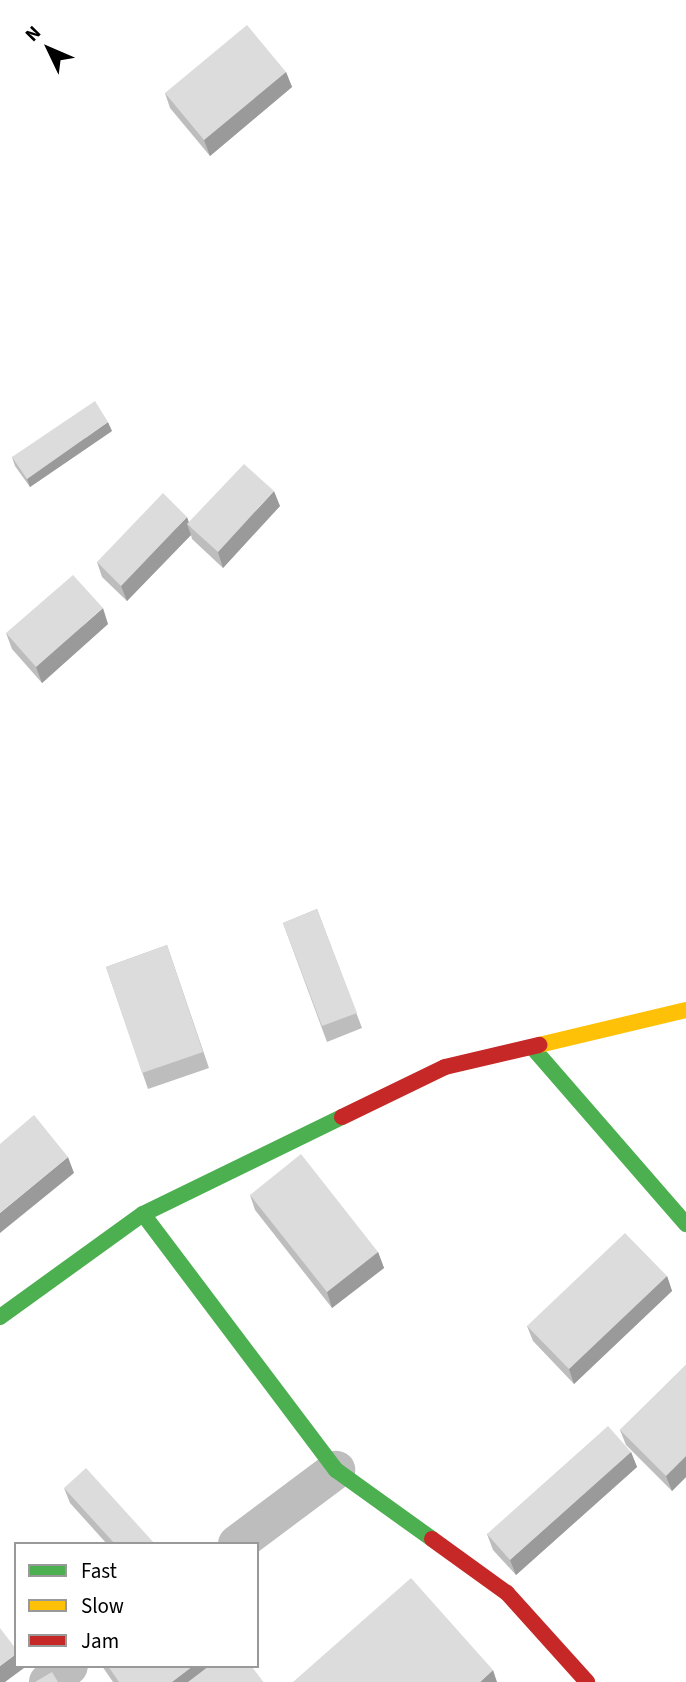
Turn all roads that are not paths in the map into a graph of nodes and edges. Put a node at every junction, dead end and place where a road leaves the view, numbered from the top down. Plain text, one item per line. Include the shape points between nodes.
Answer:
1 (686, 1010) edge
2 (532, 1047) junction
3 (143, 1214) junction
4 (686, 1224) edge
5 (0, 1317) edge
6 (336, 1470) junction
7 (240, 1542) edge
8 (66, 1668) edge
9 (48, 1682) edge
10 (587, 1682) edge

1 - 2 street
2 - 3 street via 445,1067
2 - 4 street
3 - 5 street
3 - 6 street
6 - 7 street
6 - 10 street via 507,1593
8 - 9 street

